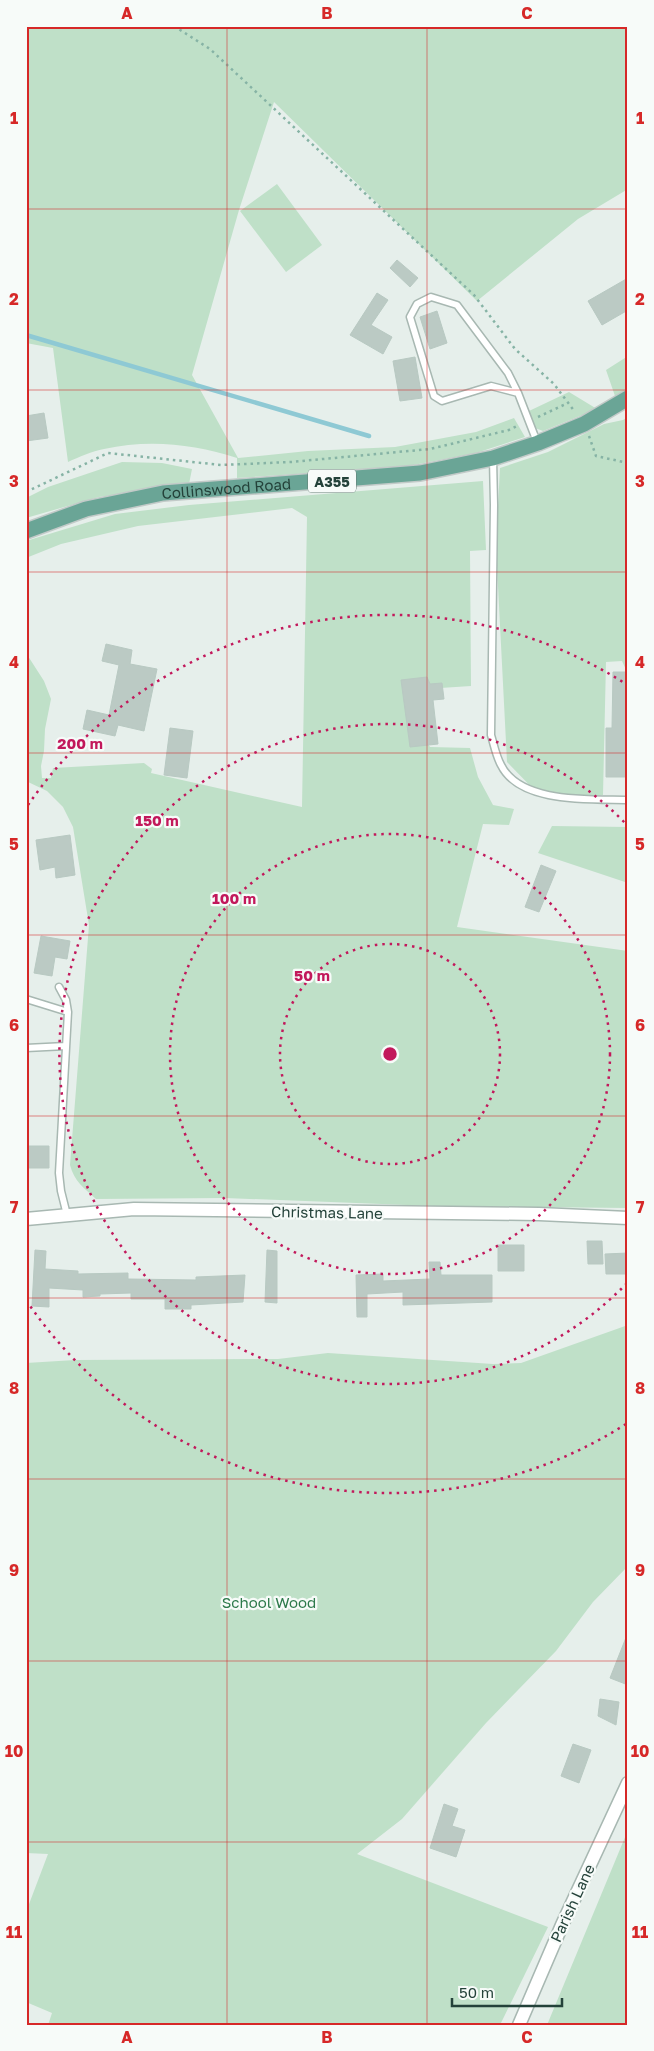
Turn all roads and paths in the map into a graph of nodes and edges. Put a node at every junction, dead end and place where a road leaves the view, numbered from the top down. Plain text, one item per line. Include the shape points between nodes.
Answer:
1 (174, 26) edge
2 (518, 393) junction
3 (628, 398) edge
4 (568, 404) junction
5 (529, 421) junction
6 (584, 424) junction
7 (538, 444) junction
8 (493, 458) junction
9 (628, 463) edge
10 (26, 492) edge
11 (26, 531) edge
12 (628, 800) edge
13 (60, 987) dead end
14 (26, 999) edge
15 (68, 1012) junction
16 (66, 1046) junction
17 (26, 1048) edge
18 (67, 1215) junction
19 (628, 1218) edge
20 (26, 1219) edge
21 (628, 1783) edge
22 (519, 2025) edge

1 - 4 path via 210,49 474,295 515,350 554,384
2 - 2 lane via 491,386 442,401 434,396 410,317 417,304 431,298 457,305 508,373
2 - 5 lane
3 - 6 main road, Collinswood Road / A355
4 - 5 path
4 - 6 path
5 - 7 lane
5 - 10 path via 509,430 430,450 291,462 221,465 108,453
6 - 7 main road, Collinswood Road / A355
6 - 9 path via 596,456
7 - 8 main road, Collinswood Road / A355
8 - 11 main road, Collinswood Road / A355 via 420,473 163,493 86,509
8 - 12 lane via 492,735 501,766 520,786 547,794
13 - 15 lane
14 - 15 lane
15 - 16 lane
16 - 17 lane
16 - 18 lane via 59,1173
18 - 19 street, Christmas Lane via 134,1209
18 - 20 street, Christmas Lane
21 - 22 street, Parish Lane

